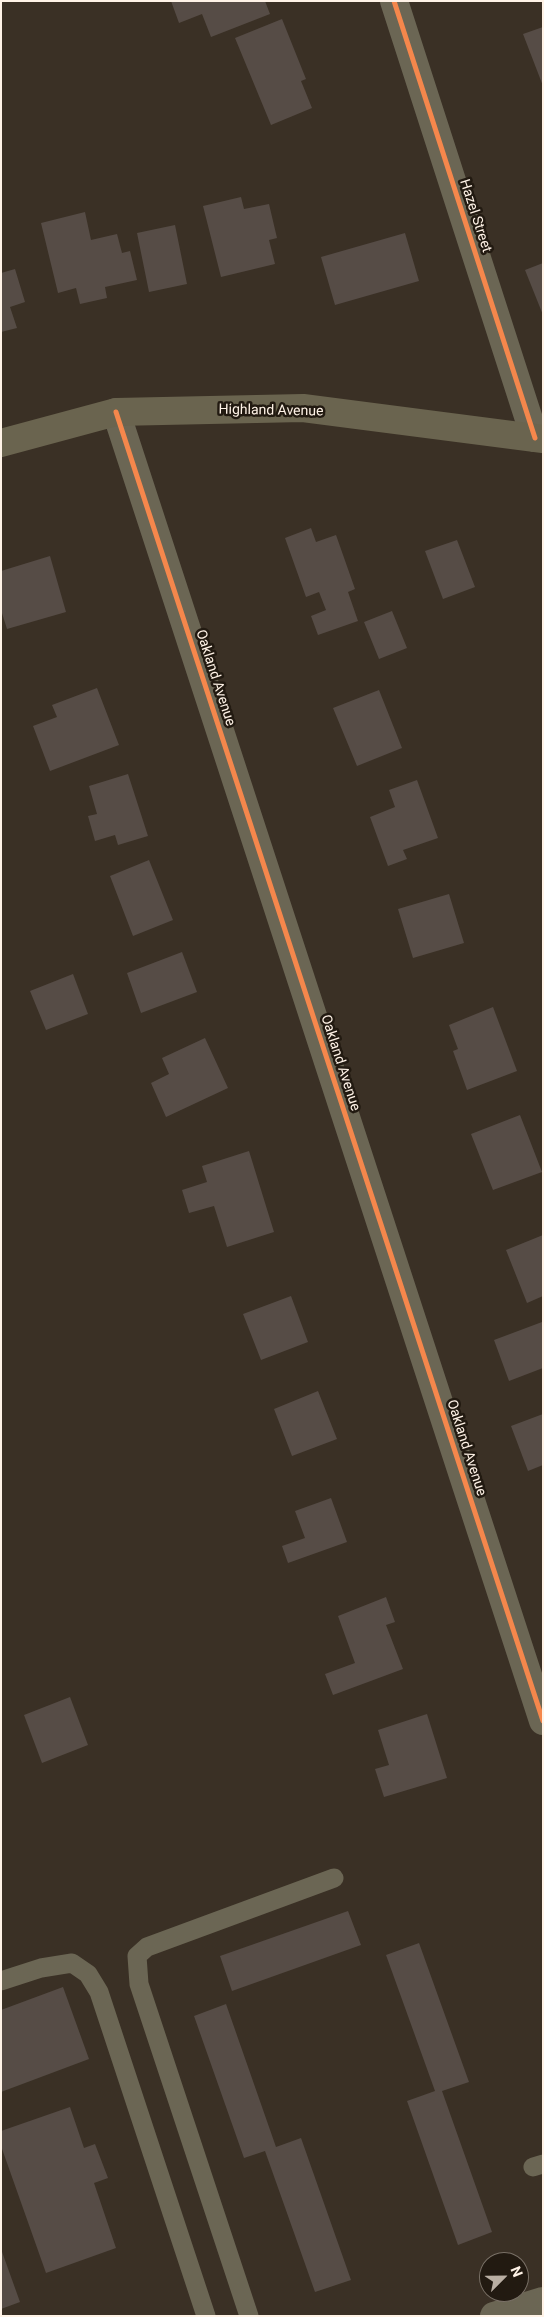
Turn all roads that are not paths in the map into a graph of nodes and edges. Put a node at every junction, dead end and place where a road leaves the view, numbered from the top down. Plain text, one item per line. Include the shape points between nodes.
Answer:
1 (394, 1) edge
2 (116, 412) junction
3 (539, 438) edge
4 (1, 443) edge
5 (543, 1721) edge
6 (334, 1878) dead end
7 (1, 1981) edge
8 (543, 2301) edge
9 (206, 2316) edge
10 (249, 2316) edge
11 (494, 2316) edge

1 - 3 street, Hazel Street
2 - 3 main road, Highland Avenue via 303,408
2 - 4 main road, Highland Avenue
2 - 5 street, Oakland Avenue
6 - 10 lane via 147,1947 138,1956 139,1984
7 - 9 lane via 41,1968 72,1963 88,1974 99,1992
8 - 11 street

